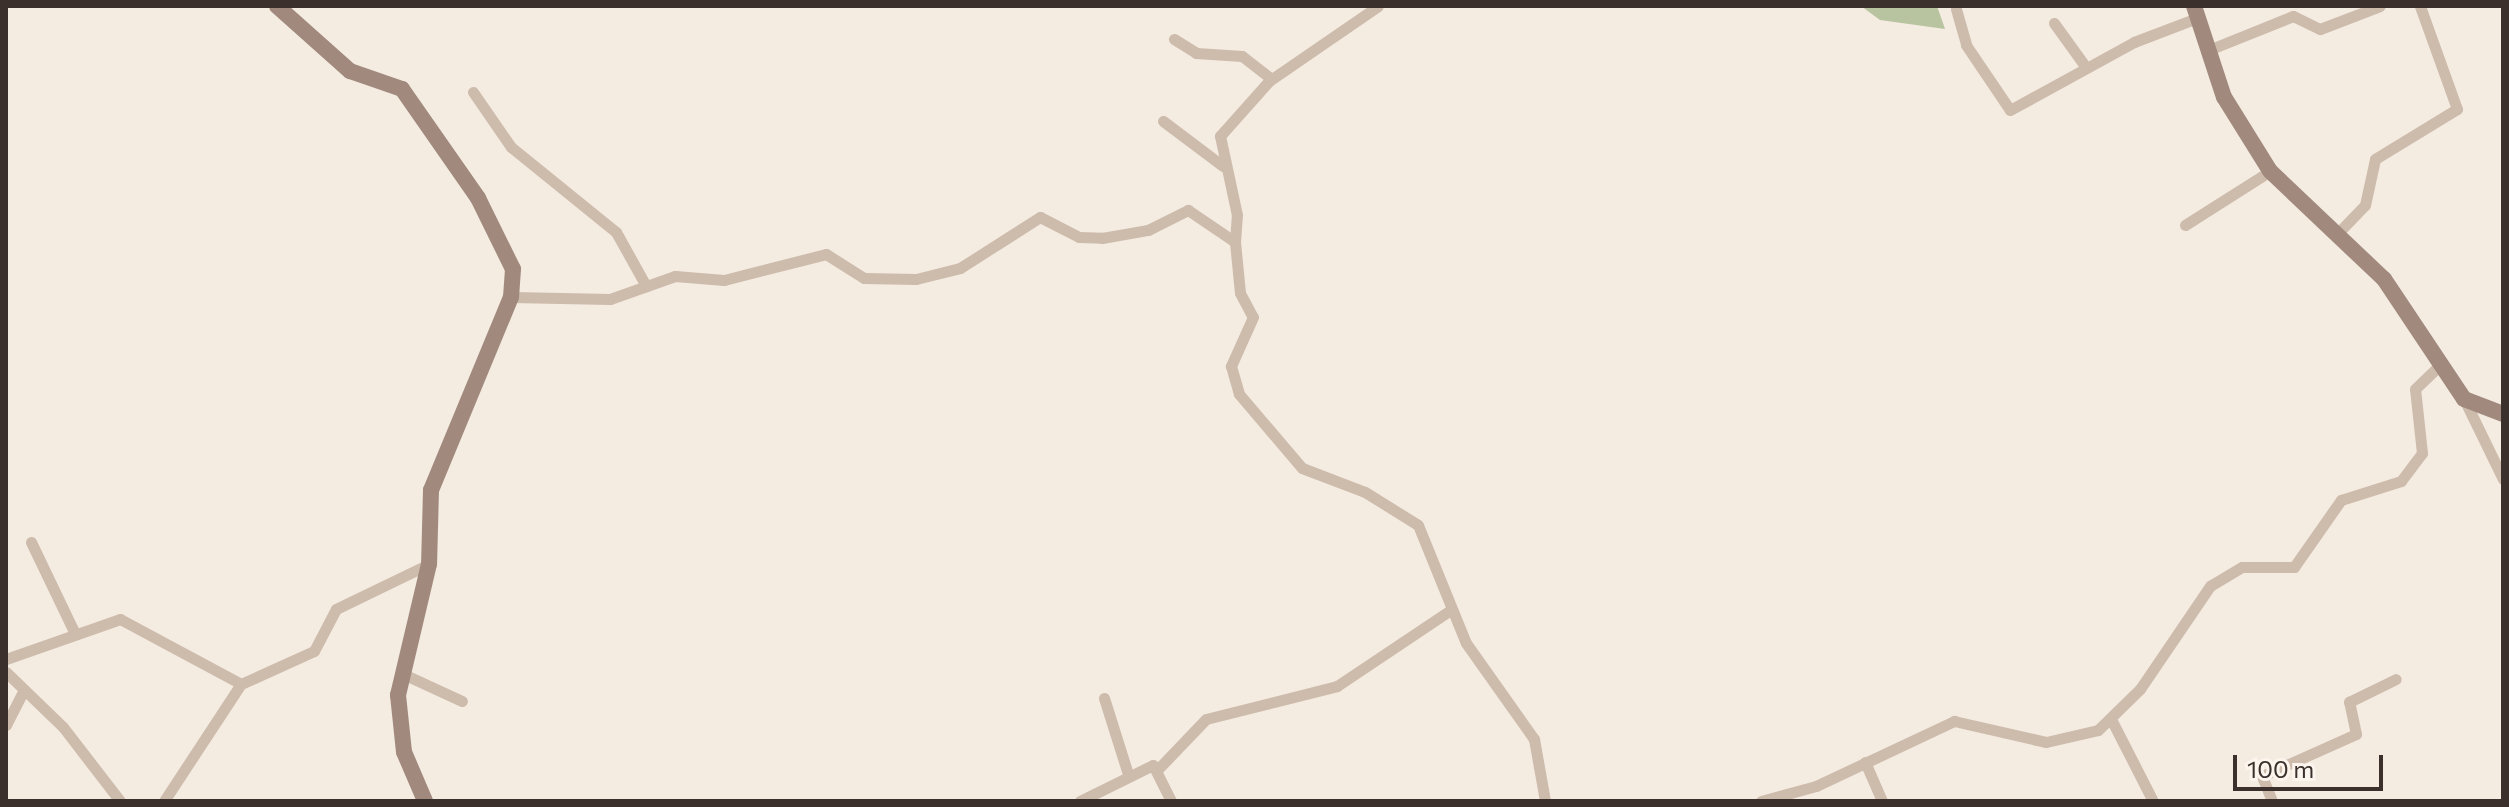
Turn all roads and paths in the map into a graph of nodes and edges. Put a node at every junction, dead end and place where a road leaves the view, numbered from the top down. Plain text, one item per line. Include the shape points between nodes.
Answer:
1 (277, 6) edge
2 (1378, 6) edge
3 (2380, 6) edge
4 (2420, 6) edge
5 (1956, 9) dead end
6 (2196, 12) edge
7 (2054, 23) dead end
8 (1174, 39) dead end
9 (2206, 51) junction
10 (2085, 66) junction
11 (1271, 79) junction
12 (473, 92) dead end
13 (1163, 121) dead end
14 (1227, 169) junction
15 (2270, 171) junction
16 (2185, 225) dead end
17 (2337, 234) junction
18 (1235, 242) junction
19 (646, 286) junction
20 (511, 297) junction
21 (2441, 364) junction
22 (2464, 399) junction
23 (2503, 414) edge
24 (2503, 479) edge
25 (31, 542) dead end
26 (429, 564) junction
27 (1452, 609) junction
28 (75, 634) junction
29 (6, 659) edge
30 (6, 672) edge
31 (401, 673) junction
32 (2396, 679) dead end
33 (241, 684) junction
34 (22, 694) junction
35 (1104, 698) dead end
36 (462, 701) dead end
37 (2111, 719) junction
38 (6, 725) edge
39 (1865, 762) junction
40 (1159, 768) junction
41 (1128, 774) junction
42 (120, 801) edge
43 (164, 801) edge
44 (425, 801) edge
45 (1080, 801) edge
46 (1171, 801) edge
47 (1545, 801) edge
48 (1761, 801) edge
49 (1882, 801) edge
50 (2153, 801) edge
51 (2272, 801) edge

1 - 20 street via 350,71 395,85 418,108 501,238 513,269
2 - 11 street
3 - 9 street via 2320,29 2293,16
4 - 17 street via 2457,109 2373,162 2365,205
5 - 10 street via 1966,45 2010,110
6 - 9 street
6 - 10 street
7 - 10 street
8 - 11 street via 1196,53 1242,56
9 - 15 street
11 - 14 street via 1217,141
12 - 19 street via 511,147 616,232
13 - 14 street
14 - 18 street
15 - 16 street
15 - 17 street
17 - 21 street via 2396,294
18 - 19 street via 1188,210 1148,230 1102,238 1079,237 1040,217 960,268 925,278 864,278 826,254 724,280 679,275
18 - 27 street via 1240,293 1253,317 1231,366 1239,394 1302,468 1365,492 1418,525
19 - 20 street via 610,299
20 - 26 street via 433,483
21 - 22 street
21 - 37 street via 2413,393 2423,447 2408,473 2384,489 2341,500 2294,567 2242,567 2210,586 2163,659
22 - 23 street
22 - 24 street
25 - 28 street
26 - 31 street
26 - 33 street via 336,609 314,651
27 - 40 street via 1337,686 1206,719
27 - 47 street via 1466,643 1534,739
28 - 29 street
28 - 33 street via 127,621
30 - 34 street
31 - 36 street
31 - 44 street via 400,734
32 - 51 street via 2349,702 2356,734 2262,776
33 - 43 street
34 - 38 street
34 - 42 street via 63,727
35 - 41 street
37 - 39 street via 2090,735 2059,742 1954,721
37 - 50 street
39 - 48 street
39 - 49 street
40 - 41 street
40 - 46 street
41 - 45 street

